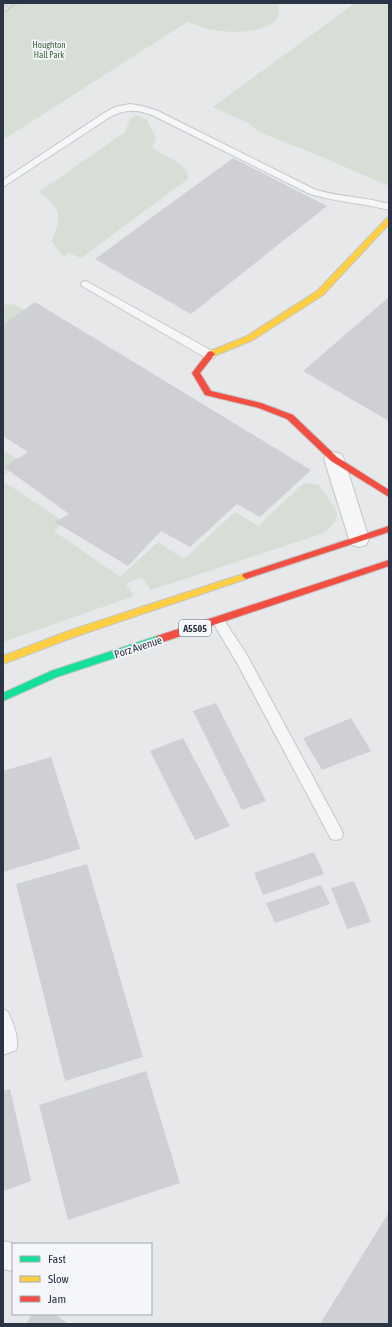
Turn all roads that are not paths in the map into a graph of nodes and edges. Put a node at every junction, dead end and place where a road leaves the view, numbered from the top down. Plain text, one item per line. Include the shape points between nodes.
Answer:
1 (3, 184) edge
2 (389, 207) edge
3 (389, 220) edge
4 (86, 284) dead end
5 (210, 355) junction
6 (334, 459) junction
7 (389, 494) edge
8 (389, 529) edge
9 (359, 539) junction
10 (389, 563) edge
11 (218, 621) junction
12 (3, 660) edge
13 (3, 697) edge
14 (336, 834) dead end
15 (3, 1016) edge
16 (3, 1047) edge

1 - 2 lane via 107,115 130,106 155,113 313,192
3 - 5 main road via 320,293 250,338
4 - 5 lane
5 - 6 main road via 196,373 208,393 261,406 290,417
6 - 7 main road
6 - 9 street
8 - 9 main road
9 - 12 main road via 71,634
10 - 11 main road, Porz Avenue / A5505
11 - 13 main road, Porz Avenue / A5505 via 54,674
11 - 14 lane via 242,659
15 - 16 lane via 10,1045

